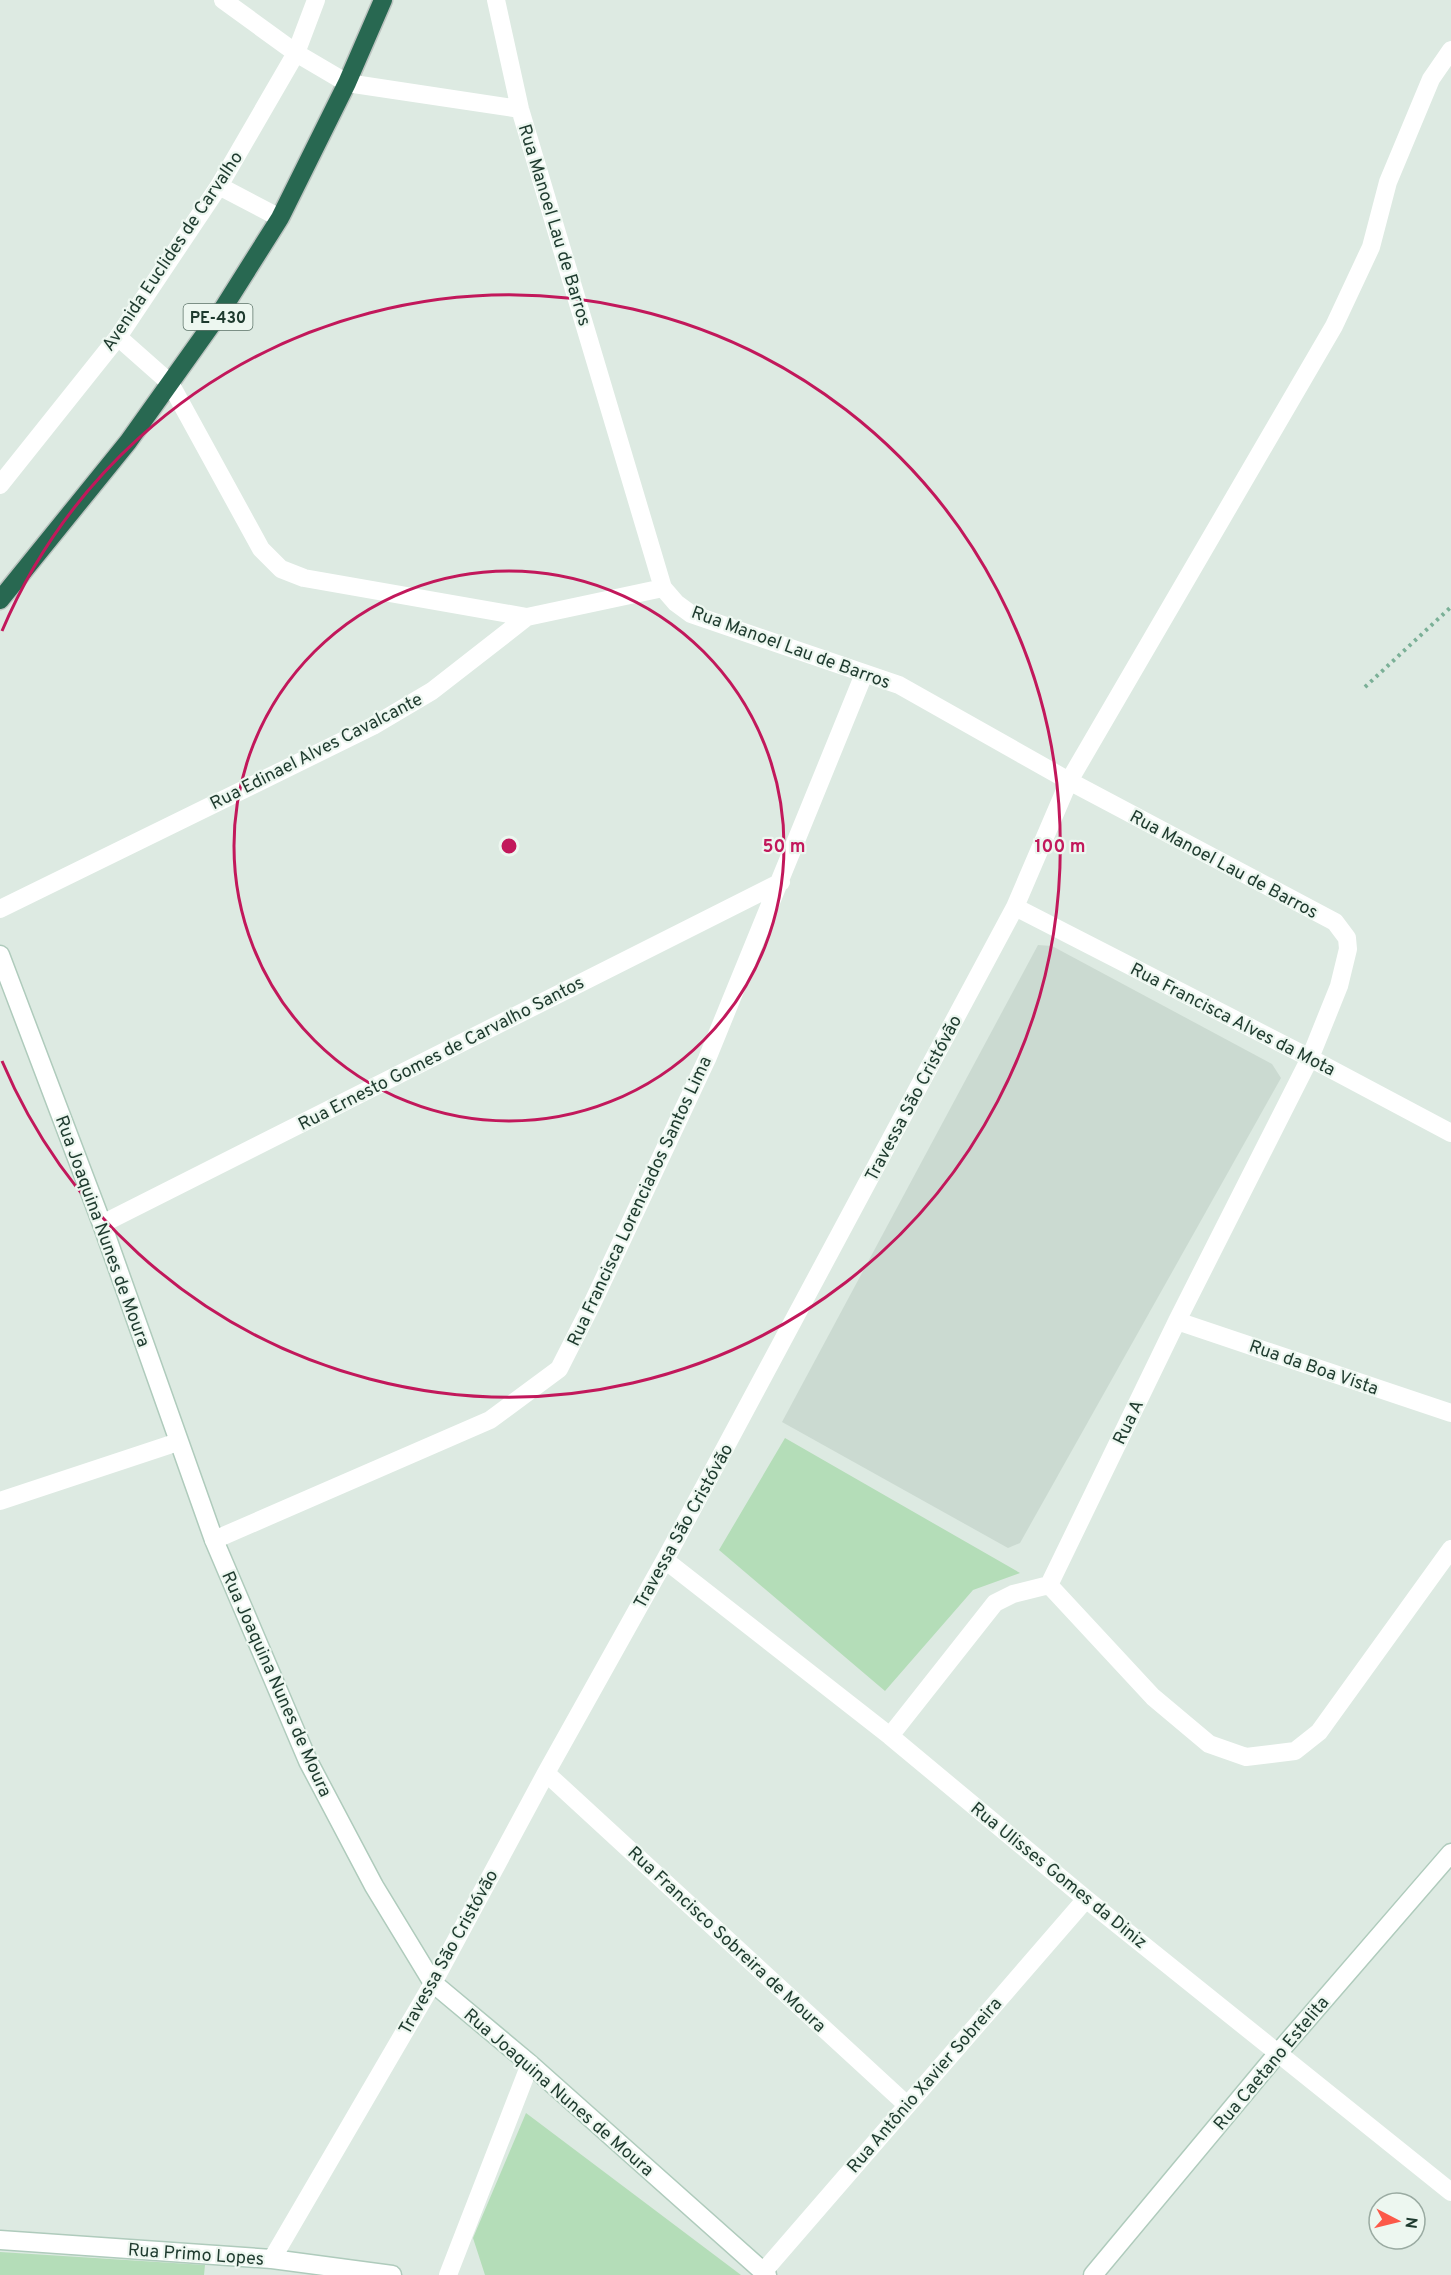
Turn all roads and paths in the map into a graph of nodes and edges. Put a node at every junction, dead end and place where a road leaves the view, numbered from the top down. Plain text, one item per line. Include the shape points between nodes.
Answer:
1 (224, 0) edge
2 (316, 0) edge
3 (383, 0) edge
4 (496, 0) edge
5 (1451, 50) edge
6 (296, 52) junction
7 (347, 83) junction
8 (520, 110) junction
9 (219, 186) junction
10 (280, 218) junction
11 (118, 337) junction
12 (170, 383) junction
13 (0, 485) edge
14 (663, 588) junction
15 (0, 600) edge
16 (1451, 607) edge
17 (527, 617) junction
18 (864, 674) junction
19 (1365, 687) dead end
20 (1069, 781) junction
21 (781, 882) junction
22 (1015, 907) junction
23 (0, 909) edge
24 (1335, 922) joint
25 (0, 955) edge
26 (1310, 1058) junction
27 (1451, 1133) edge
28 (102, 1224) junction
29 (1177, 1321) junction
30 (1451, 1413) edge
31 (178, 1442) junction
32 (0, 1502) edge
33 (214, 1540) junction
34 (1451, 1549) edge
35 (665, 1560) junction
36 (1049, 1585) junction
37 (890, 1736) junction
38 (546, 1773) junction
39 (1451, 1854) edge
40 (1086, 1899) junction
41 (433, 1983) junction
42 (1278, 2053) junction
43 (530, 2064) junction
44 (907, 2105) junction
45 (1451, 2192) edge
46 (0, 2240) edge
47 (272, 2259) junction
48 (765, 2274) edge
49 (392, 2275) edge
50 (448, 2275) edge
51 (1092, 2275) edge

1 - 6 street
2 - 6 street, Avenida Euclides de Carvalho
3 - 7 highway, PE-430
4 - 8 street, Rua Manoel Lau de Barros
5 - 20 street, Travessa São Cristóvão via 1431,79 1388,182 1371,247 1334,326
6 - 7 street
6 - 9 street, Avenida Euclides de Carvalho
7 - 8 street
7 - 10 highway, PE-430
8 - 14 street, Rua Manoel Lau de Barros
9 - 10 street
9 - 11 street, Avenida Euclides de Carvalho
10 - 12 highway, PE-430
11 - 12 street
11 - 13 street, Avenida Euclides de Carvalho
12 - 15 highway, PE-430 via 128,442
12 - 17 street via 261,549 281,569 304,578
14 - 17 street, Rua Edinael Alves Cavalcante
14 - 18 street, Rua Manoel Lau de Barros via 691,614
16 - 19 path
17 - 23 street, Rua Edinael Alves Cavalcante via 432,691 373,726
18 - 20 street, Rua Manoel Lau de Barros via 899,685
18 - 21 street, Rua Francisca Lorenciados Santos Lima
20 - 22 street, Travessa São Cristóvão
20 - 24 street, Rua Manoel Lau de Barros
21 - 28 street, Rua Ernesto Gomes de Carvalho Santos
21 - 33 street, Rua Francisca Lorenciados Santos Lima via 707,1059 559,1369 490,1420
22 - 26 street, Rua Francisca Alves da Mota
22 - 35 street, Travessa São Cristóvão
24 - 26 street, Rua A via 1347,938 1348,949 1339,986
25 - 28 street, Rua Joaquina Nunes de Moura
26 - 27 street, Rua Francisca Alves da Mota
26 - 29 street, Rua A
28 - 31 street, Rua Joaquina Nunes de Moura
29 - 30 street, Rua da Boa Vista
29 - 36 street, Rua A
31 - 32 street
31 - 33 street, Rua Joaquina Nunes de Moura
33 - 41 street, Rua Joaquina Nunes de Moura via 308,1761 374,1886
34 - 36 street via 1319,1732 1295,1751 1246,1757 1209,1744 1153,1697
35 - 37 street, Rua Ulisses Gomes da Diniz
35 - 38 street, Travessa São Cristóvão
36 - 37 street via 995,1603
37 - 40 street, Rua Ulisses Gomes da Diniz
38 - 41 street, Travessa São Cristóvão
38 - 44 street, Rua Francisco Sobreira de Moura
39 - 42 street, Rua Caetano Estelita
40 - 42 street, Rua Ulisses Gomes da Diniz
40 - 44 street, Rua Antônio Xavier Sobreira
41 - 43 street, Rua Joaquina Nunes de Moura
41 - 47 street, Travessa São Cristóvão
42 - 45 street, Rua Ulisses Gomes da Diniz
42 - 51 street, Rua Caetano Estelita
43 - 48 street, Rua Joaquina Nunes de Moura
43 - 50 street
44 - 48 street, Rua Antônio Xavier Sobreira
46 - 47 street, Rua Primo Lopes
47 - 49 street, Rua Primo Lopes

